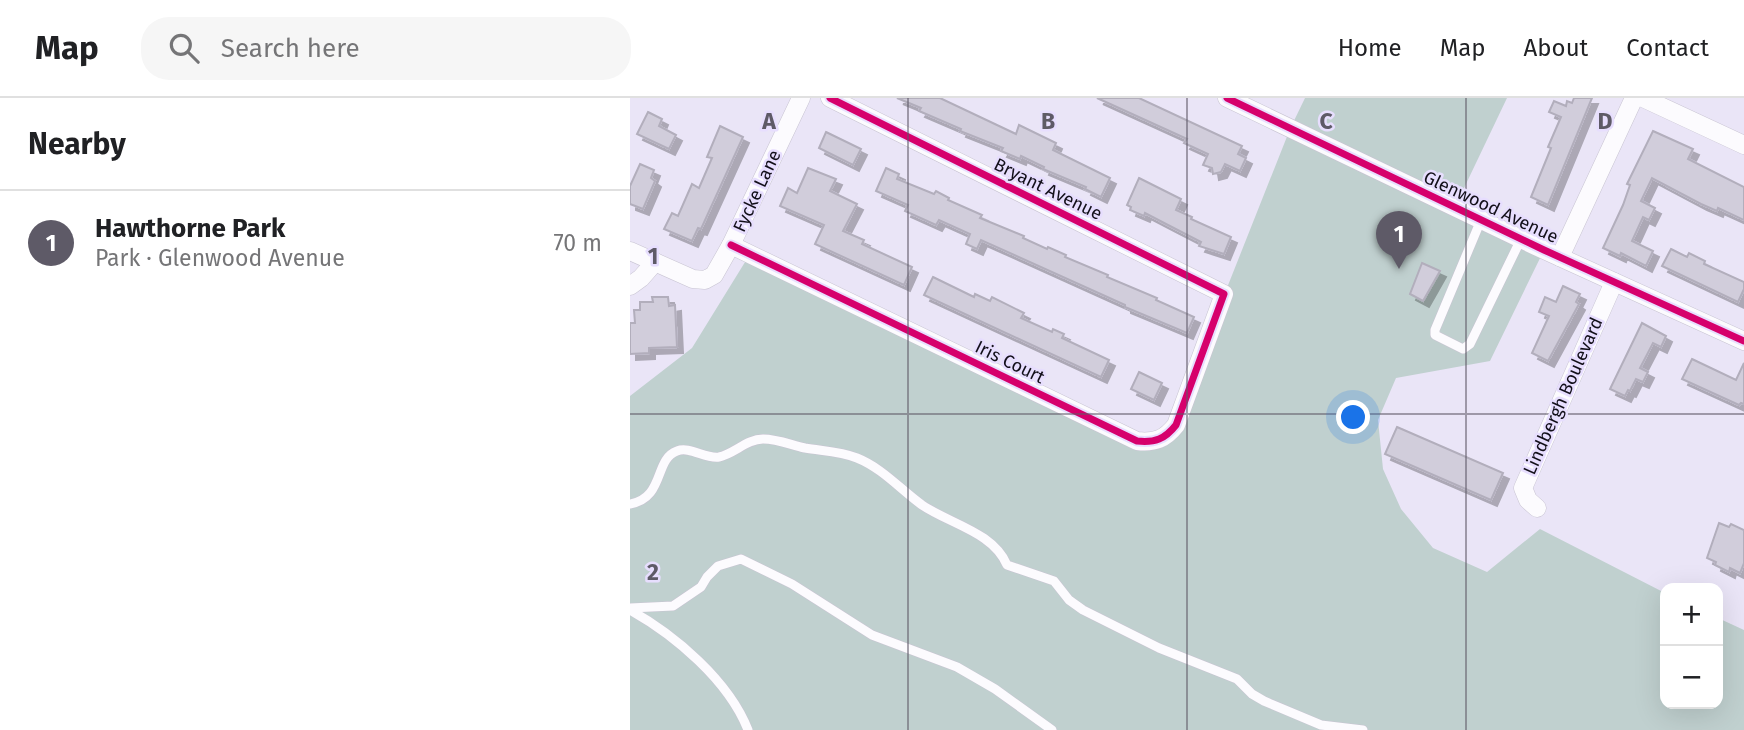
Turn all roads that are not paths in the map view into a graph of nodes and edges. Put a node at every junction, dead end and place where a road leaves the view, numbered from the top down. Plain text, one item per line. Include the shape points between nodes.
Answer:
1 (801, 98) edge
2 (830, 98) edge
3 (1227, 98) edge
4 (1634, 98) edge
5 (1643, 98) edge
6 (1744, 145) edge
7 (1481, 220) junction
8 (1521, 239) junction
9 (732, 245) junction
10 (630, 251) edge
11 (1560, 257) junction
12 (655, 262) junction
13 (1614, 282) junction
14 (630, 286) edge
15 (1213, 324) joint
16 (1744, 341) edge
17 (630, 504) edge
18 (1537, 508) dead end
19 (630, 609) edge
20 (748, 730) edge
21 (1052, 730) edge
22 (1363, 730) edge

1 - 9 street, Fycke Lane
2 - 15 street, Bryant Avenue via 1224,294
3 - 7 street, Glenwood Avenue
4 - 11 street
5 - 6 street
7 - 8 street, Glenwood Avenue
7 - 8 lane via 1435,330 1436,335 1463,349 1470,344
8 - 11 street, Glenwood Avenue
9 - 12 street, Fycke Lane via 714,275 705,280
9 - 15 street, Iris Court via 1149,443 1160,440 1176,425
10 - 12 street
11 - 13 street, Glenwood Avenue
12 - 14 street
13 - 16 street, Glenwood Avenue
13 - 18 street, Lindbergh Boulevard via 1523,488
17 - 22 lane via 653,491 667,460 681,449 718,457 759,439 855,457 877,468 925,507 980,535 1002,553 1007,565 1054,581 1083,610 1237,680 1264,701 1321,725
19 - 20 lane via 692,655 731,699
19 - 21 lane via 673,606 701,587 719,566 741,559 792,584 872,635 957,667

